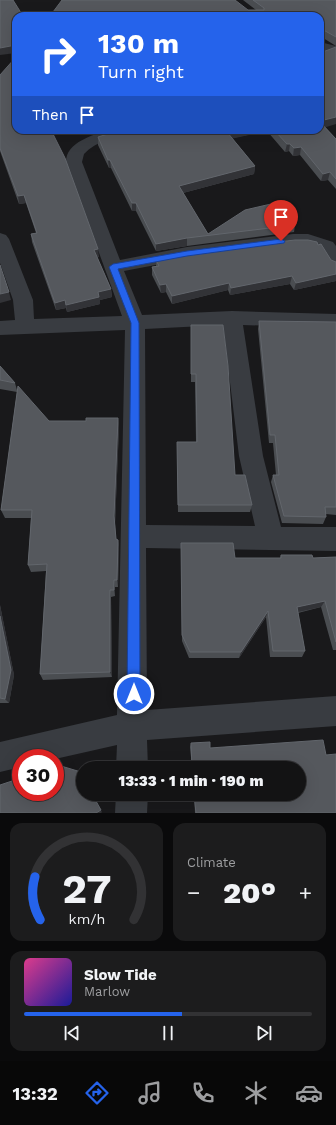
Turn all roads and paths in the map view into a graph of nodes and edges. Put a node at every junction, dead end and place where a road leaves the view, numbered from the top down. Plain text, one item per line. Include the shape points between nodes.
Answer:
1 (324, 47) edge
2 (336, 50) edge
3 (110, 134) edge
4 (0, 239) edge
5 (336, 263) edge
6 (113, 267) junction
7 (232, 318) junction
8 (336, 321) edge
9 (135, 323) junction
10 (25, 327) junction
11 (0, 328) edge
12 (134, 536) junction
13 (271, 538) junction
14 (336, 540) edge
15 (336, 711) edge
16 (133, 726) junction
17 (0, 757) edge
18 (132, 761) edge
19 (132, 801) edge
20 (131, 813) edge

1 - 2 street
3 - 6 street via 85,144 77,151 74,159 78,176
4 - 10 street via 23,300
5 - 6 street via 327,246 308,240 293,240 187,253
6 - 9 street
7 - 8 street
7 - 9 street
7 - 13 street via 251,456
9 - 10 street
9 - 12 street
10 - 11 street
12 - 13 street
12 - 16 street
13 - 14 street
15 - 16 street
16 - 17 street
16 - 18 street
19 - 20 street

